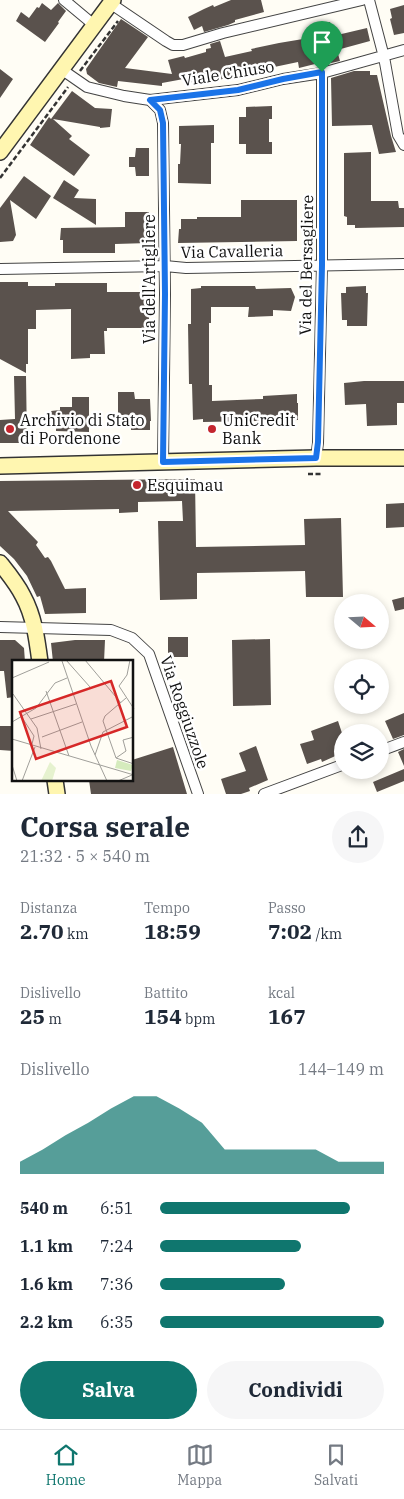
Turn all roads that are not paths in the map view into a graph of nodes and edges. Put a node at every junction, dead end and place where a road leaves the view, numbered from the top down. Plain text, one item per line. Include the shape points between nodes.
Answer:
1 (64, 0) edge
2 (362, 0) edge
3 (369, 0) edge
4 (111, 2) edge
5 (94, 25) junction
6 (404, 50) edge
7 (384, 57) junction
8 (61, 68) junction
9 (322, 72) junction
10 (150, 100) junction
11 (404, 145) edge
12 (0, 152) edge
13 (404, 264) edge
14 (322, 265) junction
15 (165, 266) junction
16 (0, 269) edge
17 (316, 458) junction
18 (404, 458) edge
19 (163, 462) junction
20 (0, 466) edge
21 (0, 563) edge
22 (0, 627) edge
23 (35, 627) junction
24 (40, 660) edge
25 (404, 742) edge
26 (389, 748) edge
27 (334, 768) edge
28 (198, 794) edge
29 (264, 794) edge

1 - 5 street
2 - 4 street via 183,45 166,41
3 - 7 street
4 - 5 main road
5 - 8 main road
6 - 7 street, Viale Chiuso
7 - 9 street, Viale Chiuso
7 - 11 street via 398,135
8 - 10 street, Viale Chiuso via 87,87
8 - 12 main road
9 - 10 street, Viale Chiuso via 238,90
9 - 14 street, Via del Bersagliere
10 - 15 street, Via dell'Artigliere via 160,110 163,123
13 - 14 street, Via Cavalleria
14 - 15 street, Via Cavalleria
14 - 17 street, Via del Bersagliere
15 - 16 street, Via Cavalleria
15 - 19 street, Via dell'Artigliere
17 - 18 main road
17 - 19 main road
19 - 20 main road
21 - 23 main road via 24,596
22 - 23 street
23 - 24 main road
23 - 28 street, Via Roggiuzzole via 111,630 132,638 149,654
25 - 26 street
27 - 29 street

